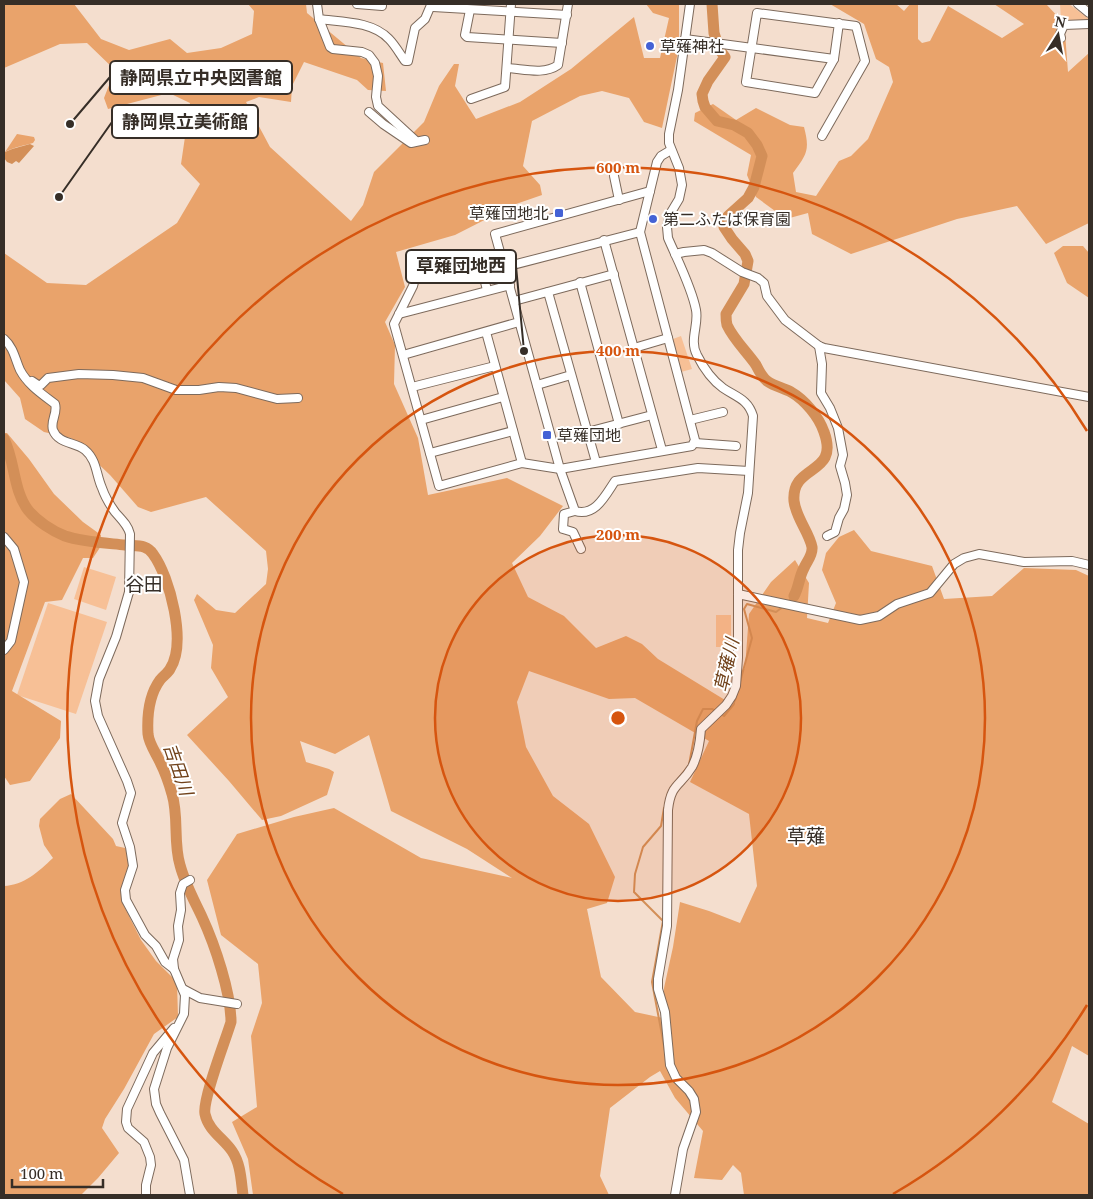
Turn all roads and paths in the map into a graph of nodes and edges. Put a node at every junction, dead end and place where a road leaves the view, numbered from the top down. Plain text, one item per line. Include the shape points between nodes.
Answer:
1 (317, 4) edge
2 (357, 4) edge
3 (382, 4) edge
4 (431, 4) edge
5 (568, 4) edge
6 (690, 4) edge
7 (1078, 4) edge
8 (510, 7) edge
9 (470, 10) junction
10 (1089, 13) edge
11 (566, 15) junction
12 (319, 19) junction
13 (839, 24) junction
14 (1089, 24) edge
15 (1061, 38) dead end
16 (685, 39) junction
17 (508, 40) junction
18 (562, 42) junction
19 (751, 48) junction
20 (834, 59) junction
21 (507, 68) junction
22 (471, 99) dead end
23 (369, 112) dead end
24 (822, 136) dead end
25 (425, 140) dead end
26 (416, 141) junction
27 (671, 150) junction
28 (614, 176) dead end
29 (650, 191) junction
30 (619, 200) junction
31 (640, 232) junction
32 (604, 240) junction
33 (675, 254) junction
34 (505, 267) junction
35 (614, 274) junction
36 (580, 282) junction
37 (510, 285) junction
38 (488, 290) junction
39 (548, 292) junction
40 (514, 301) junction
41 (399, 314) junction
42 (520, 322) junction
43 (486, 332) junction
44 (668, 338) junction
45 (4, 339) edge
46 (819, 346) junction
47 (634, 348) junction
48 (403, 355) junction
49 (495, 366) junction
50 (571, 376) junction
51 (26, 379) junction
52 (537, 385) junction
53 (412, 387) junction
54 (1089, 397) edge
55 (298, 398) dead end
56 (503, 398) junction
57 (723, 412) dead end
58 (652, 415) junction
59 (421, 420) junction
60 (690, 420) junction
61 (619, 424) junction
62 (513, 431) junction
63 (587, 432) junction
64 (695, 443) junction
65 (736, 446) dead end
66 (662, 450) junction
67 (430, 453) junction
68 (596, 462) junction
69 (522, 463) junction
70 (560, 469) junction
71 (749, 471) junction
72 (574, 512) junction
73 (828, 536) dead end
74 (4, 537) edge
75 (581, 549) dead end
76 (1089, 565) edge
77 (738, 594) junction
78 (4, 650) edge
79 (190, 880) dead end
80 (174, 969) junction
81 (183, 989) junction
82 (236, 1004) dead end
83 (179, 1025) junction
84 (146, 1195) edge
85 (190, 1195) edge
86 (675, 1195) edge

1 - 12 street
2 - 3 street
4 - 9 street via 433,8
4 - 12 street via 425,19 415,28 408,61 377,30 360,24
5 - 11 street
6 - 16 street
7 - 10 street
8 - 9 street
8 - 11 street
8 - 17 street
9 - 17 street via 467,37
11 - 18 street
12 - 26 street via 330,47 369,55 378,76 378,106
13 - 19 street via 757,13
13 - 20 street
13 - 24 street via 856,26 865,61
14 - 15 street via 1064,25
16 - 19 street
16 - 27 street via 669,134
17 - 18 street
17 - 21 street
18 - 21 street via 558,65 552,69
19 - 20 street
19 - 20 street via 746,82 815,93
21 - 22 street via 505,87
23 - 26 street via 411,143
25 - 26 street
27 - 29 street via 657,162
27 - 33 street via 682,185 667,227
28 - 30 street
29 - 30 street
29 - 31 street
30 - 34 street via 495,234
31 - 32 street
31 - 44 street
32 - 34 street
32 - 35 street
33 - 46 street via 704,250 758,278 785,320
33 - 71 street via 697,311 694,342 697,356 709,375 751,409
34 - 37 street
35 - 36 street
35 - 47 street
36 - 39 street
36 - 61 street
37 - 38 street
37 - 40 street
38 - 41 street
38 - 41 street via 478,254 418,271
39 - 40 street
39 - 50 street
40 - 42 street
41 - 48 street via 394,324
42 - 43 street
42 - 52 street
43 - 48 street
43 - 49 street
44 - 47 street
44 - 60 street
45 - 51 street
46 - 54 street
46 - 73 street via 821,393 838,428 843,455 840,466 847,495 835,532
47 - 58 street
48 - 53 street
49 - 53 street
49 - 56 street
50 - 52 street
50 - 63 street
51 - 55 street via 41,385 48,378 113,374 143,378 176,390 236,388 277,399
51 - 80 street via 55,404 53,431 58,437 90,453 109,503 129,530 129,592 99,679 95,701 98,716 131,793 122,823 133,866 125,890 126,900 160,957
52 - 70 street
53 - 59 street
56 - 59 street
56 - 62 street
57 - 60 street
58 - 61 street
58 - 66 street
59 - 67 street
60 - 64 street
61 - 63 street
62 - 67 street
62 - 69 street
63 - 68 street
64 - 65 street
64 - 66 street
66 - 68 street
67 - 69 street via 439,486
68 - 70 street
69 - 70 street
70 - 72 street
71 - 72 street via 698,468 615,481 600,504 582,513
71 - 77 street via 740,533
72 - 75 street via 564,514 563,529 573,532
74 - 78 street via 14,549 24,582 11,641
76 - 77 street via 1072,561 1024,562 979,554 954,564 930,593 897,604 879,616 860,620
77 - 86 street via 736,686 726,705 701,730 693,766 671,793 668,804 667,926 658,989 666,1022 670,1065 676,1078 694,1099 696,1112 683,1149
79 - 80 street via 180,893 179,940
80 - 81 street
81 - 82 street via 200,998
81 - 83 street via 186,1009
83 - 84 street via 153,1052 127,1109 128,1128 144,1142 150,1157
83 - 85 street via 167,1048 154,1089 156,1104 184,1160

